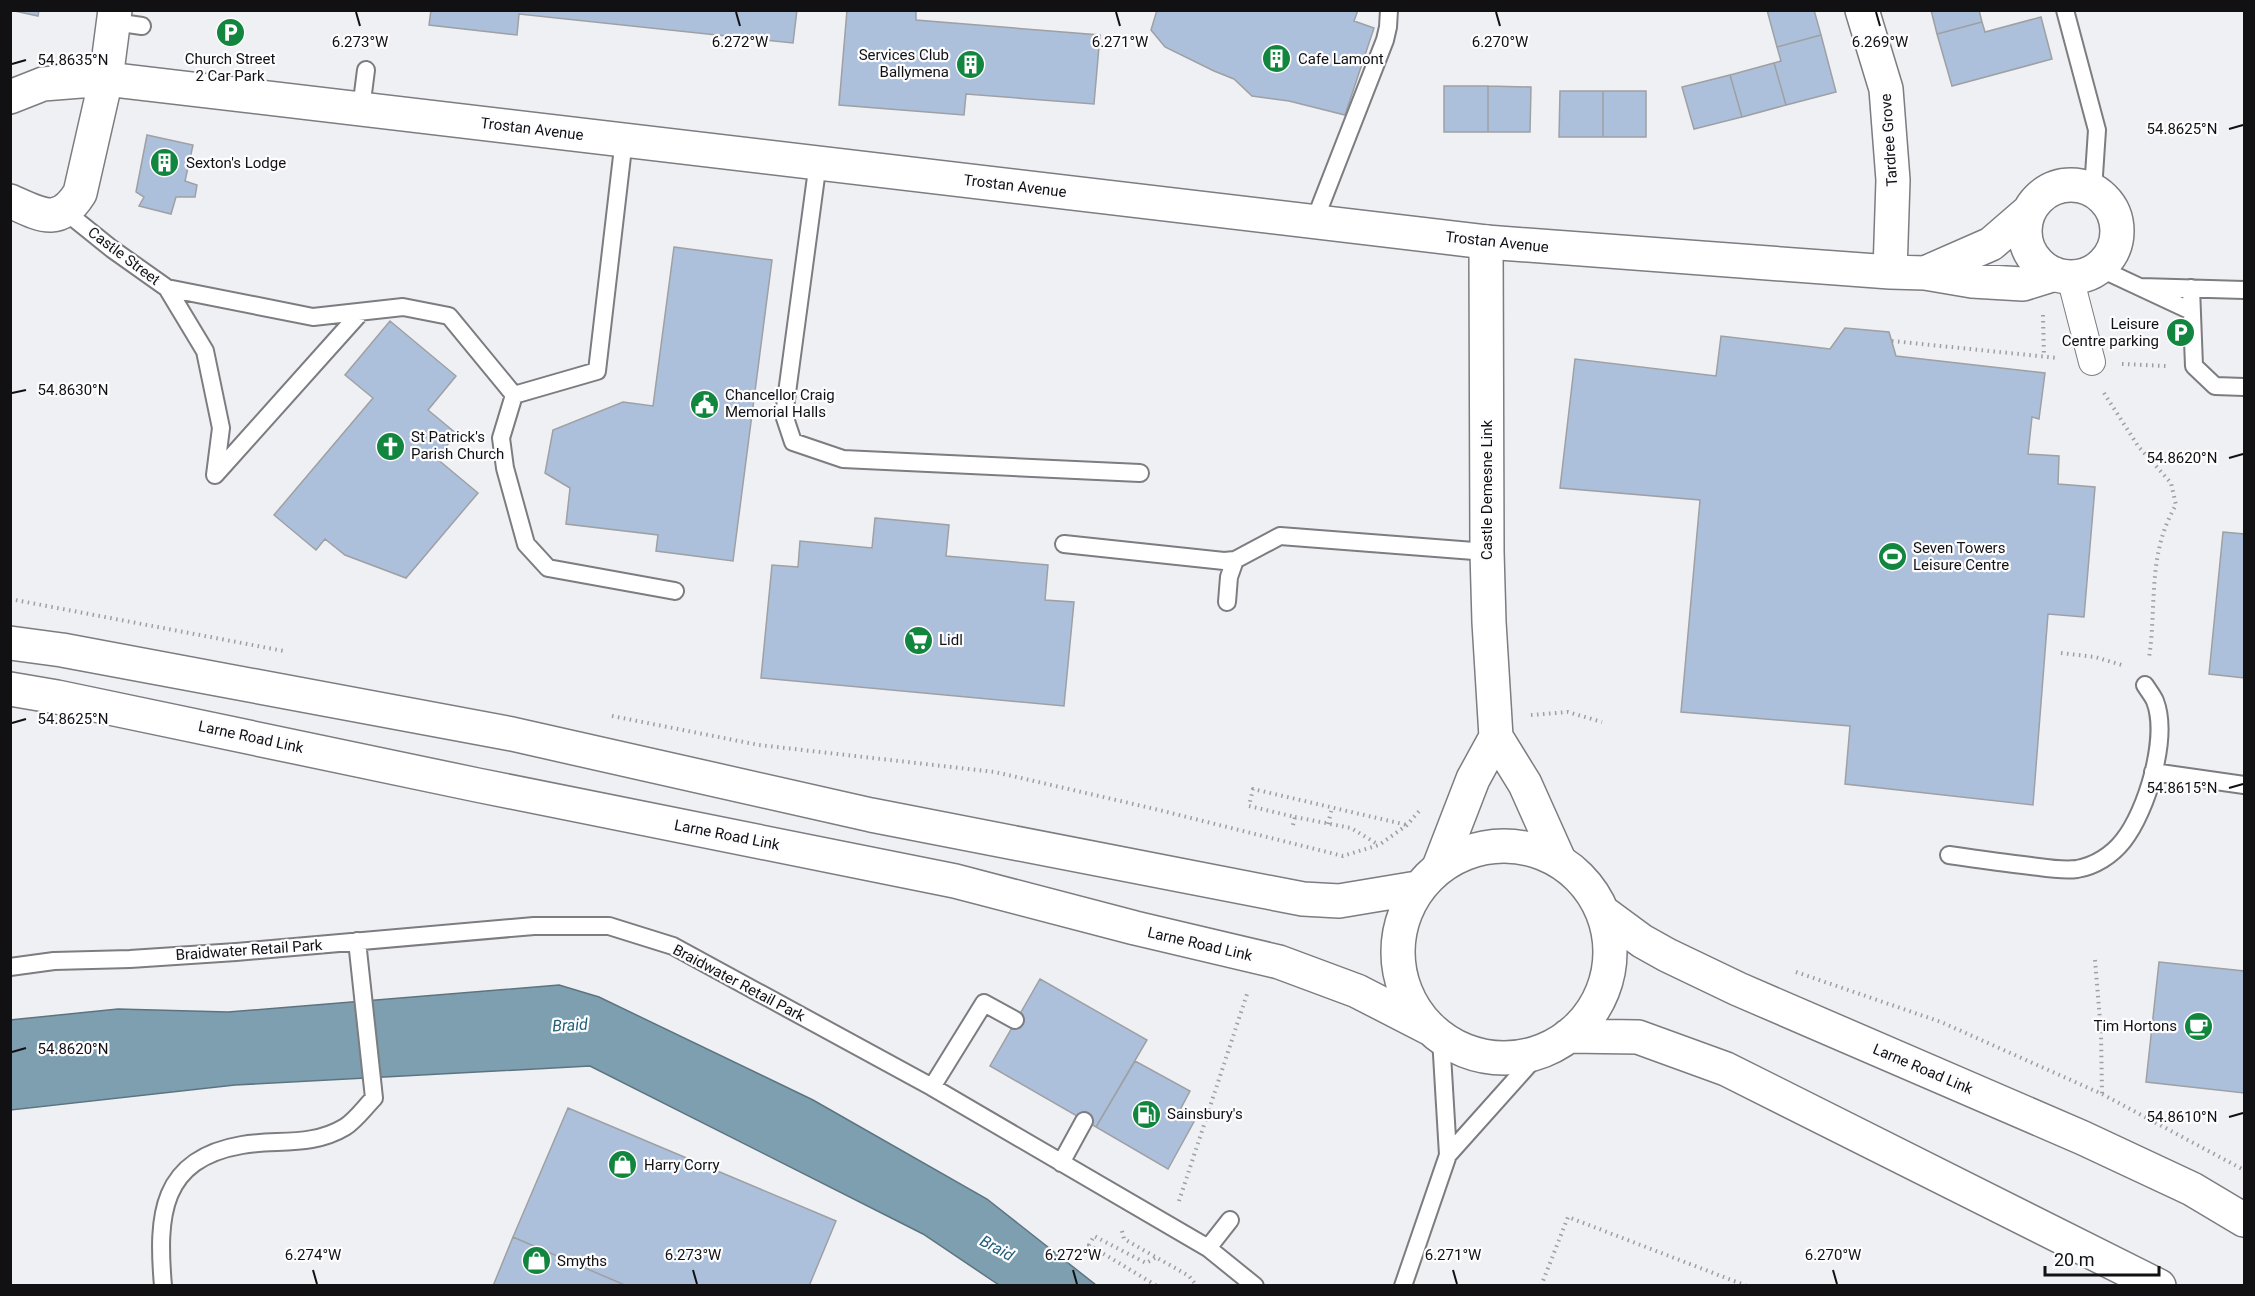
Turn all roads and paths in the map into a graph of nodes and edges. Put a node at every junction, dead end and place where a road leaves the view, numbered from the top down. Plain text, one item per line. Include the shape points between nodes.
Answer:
1 (1389, 10) edge
2 (1862, 10) edge
3 (2065, 10) edge
4 (124, 20) edge
5 (366, 70) dead end
6 (106, 79) junction
7 (10, 97) edge
8 (362, 109) junction
9 (624, 139) junction
10 (818, 162) junction
11 (2093, 190) junction
12 (10, 201) edge
13 (66, 212) junction
14 (2028, 212) junction
15 (1314, 222) junction
16 (1486, 242) junction
17 (1890, 272) junction
18 (1925, 273) junction
19 (2074, 273) junction
20 (167, 288) junction
21 (2140, 288) junction
22 (2191, 288) junction
23 (2244, 290) edge
24 (362, 312) junction
25 (2191, 312) junction
26 (1892, 341) dead end
27 (2045, 342) dead end
28 (2044, 357) junction
29 (2062, 359) dead end
30 (2092, 362) junction
31 (2194, 366) junction
32 (2244, 387) edge
33 (513, 395) junction
34 (1140, 473) dead end
35 (1064, 544) dead end
36 (1487, 552) junction
37 (1235, 560) junction
38 (675, 591) dead end
39 (10, 600) edge
40 (1227, 602) dead end
41 (10, 643) edge
42 (285, 652) dead end
43 (2061, 653) dead end
44 (2145, 685) junction
45 (10, 689) edge
46 (609, 716) dead end
47 (1602, 722) dead end
48 (1496, 728) junction
49 (2153, 772) junction
50 (1473, 779) junction
51 (2244, 785) edge
52 (1332, 808) junction
53 (1295, 817) junction
54 (1328, 824) junction
55 (1293, 825) dead end
56 (1407, 825) junction
57 (1379, 845) junction
58 (1949, 855) dead end
59 (1559, 860) junction
60 (1428, 878) junction
61 (1604, 914) junction
62 (357, 941) junction
63 (2095, 960) dead end
64 (10, 967) edge
65 (1787, 968) dead end
66 (1250, 985) dead end
67 (1015, 1020) dead end
68 (1435, 1033) junction
69 (1555, 1044) junction
70 (932, 1087) junction
71 (2102, 1094) junction
72 (1084, 1120) dead end
73 (1448, 1155) junction
74 (1061, 1163) junction
75 (2244, 1170) edge
76 (2244, 1220) edge
77 (1230, 1221) dead end
78 (1169, 1227) junction
79 (1208, 1248) junction
80 (1155, 1258) dead end
81 (163, 1286) edge
82 (1157, 1286) edge
83 (1255, 1286) edge
84 (1403, 1286) edge
85 (1541, 1286) edge
86 (1747, 1286) edge
87 (2159, 1286) edge

1 - 15 lane via 1385,40
2 - 17 main road, Tardree Grove via 1886,89 1893,180
3 - 11 lane via 2097,130
4 - 6 main road
5 - 8 lane
6 - 7 main road, Trostan Avenue via 43,84
6 - 8 main road, Trostan Avenue
6 - 13 main road via 81,193
8 - 9 main road, Trostan Avenue
9 - 10 main road, Trostan Avenue
9 - 33 lane via 597,371
10 - 15 main road, Trostan Avenue
10 - 34 lane via 784,415 793,442 843,459
11 - 14 main road via 2063,185 2048,190
11 - 19 main road via 2113,212 2115,242 2112,249
12 - 13 main road via 40,215
13 - 20 lane, Castle Street
14 - 18 main road, Trostan Avenue via 1991,244
14 - 19 main road via 2026,242 2032,255 2042,267
15 - 16 main road, Trostan Avenue
16 - 17 main road, Trostan Avenue
16 - 36 main road, Castle Demesne Link
17 - 18 main road, Trostan Avenue
18 - 19 main road, Trostan Avenue via 2023,284
19 - 21 lane
19 - 30 street
20 - 24 lane via 312,318
20 - 24 lane, Castle Street via 205,351 221,428 215,475
21 - 22 lane
21 - 25 lane
22 - 23 lane
22 - 25 lane
24 - 33 lane via 403,306 449,316
25 - 31 lane
26 - 28 path
27 - 28 path
28 - 29 path
30 - 31 path
30 - 44 path via 2115,411 2170,483 2176,505 2158,549
31 - 32 lane via 2215,386
33 - 38 lane via 501,438 526,544 548,568
35 - 37 lane
36 - 37 lane via 1280,536
36 - 48 main road, Castle Demesne Link
37 - 40 lane
39 - 42 path
41 - 60 main road via 512,735 872,815 1303,898 1339,901
43 - 44 path via 2122,664
44 - 49 lane via 2155,700 2159,720
45 - 68 main road, Larne Road Link via 954,881 1279,962 1357,991
46 - 57 path via 759,745 994,772 1343,856
47 - 48 path via 1568,712
48 - 50 main road
48 - 59 main road, Castle Demesne Link
49 - 51 lane
49 - 58 lane via 2139,816 2123,842 2100,862 2078,869 2055,869
50 - 56 path via 1434,794
50 - 60 main road
52 - 53 path via 1253,789 1249,806
52 - 54 path
52 - 56 path
53 - 54 path
53 - 55 path
54 - 57 path via 1351,828
56 - 57 path
59 - 60 main road via 1524,846 1494,845 1465,852
59 - 61 main road via 1586,884
60 - 68 main road via 1403,915 1397,945 1400,975 1411,1004
61 - 69 main road via 1610,947 1607,981 1592,1012
61 - 76 main road, Larne Road Link via 1642,941 1688,965 2083,1138 2192,1189
62 - 64 lane, Braidwater Retail Park
62 - 70 lane, Braidwater Retail Park via 534,926 609,926 673,946
62 - 81 lane via 374,1098 346,1127 329,1135 308,1141 241,1145 188,1166 173,1184 165,1205 161,1230
63 - 71 path
65 - 71 path via 1941,1022
66 - 78 path
67 - 70 lane via 984,1003
68 - 69 main road via 1454,1046 1482,1056 1513,1058
68 - 73 lane
69 - 73 lane
69 - 87 main road via 1638,1037 1726,1069
70 - 74 lane, Braidwater Retail Park
71 - 75 path
72 - 74 lane
73 - 84 lane
74 - 78 lane, Braidwater Retail Park
77 - 79 lane
78 - 79 lane, Braidwater Retail Park
79 - 83 lane, Braidwater Retail Park
80 - 82 path via 1146,1263 1094,1236 1089,1245
85 - 86 path via 1568,1217

